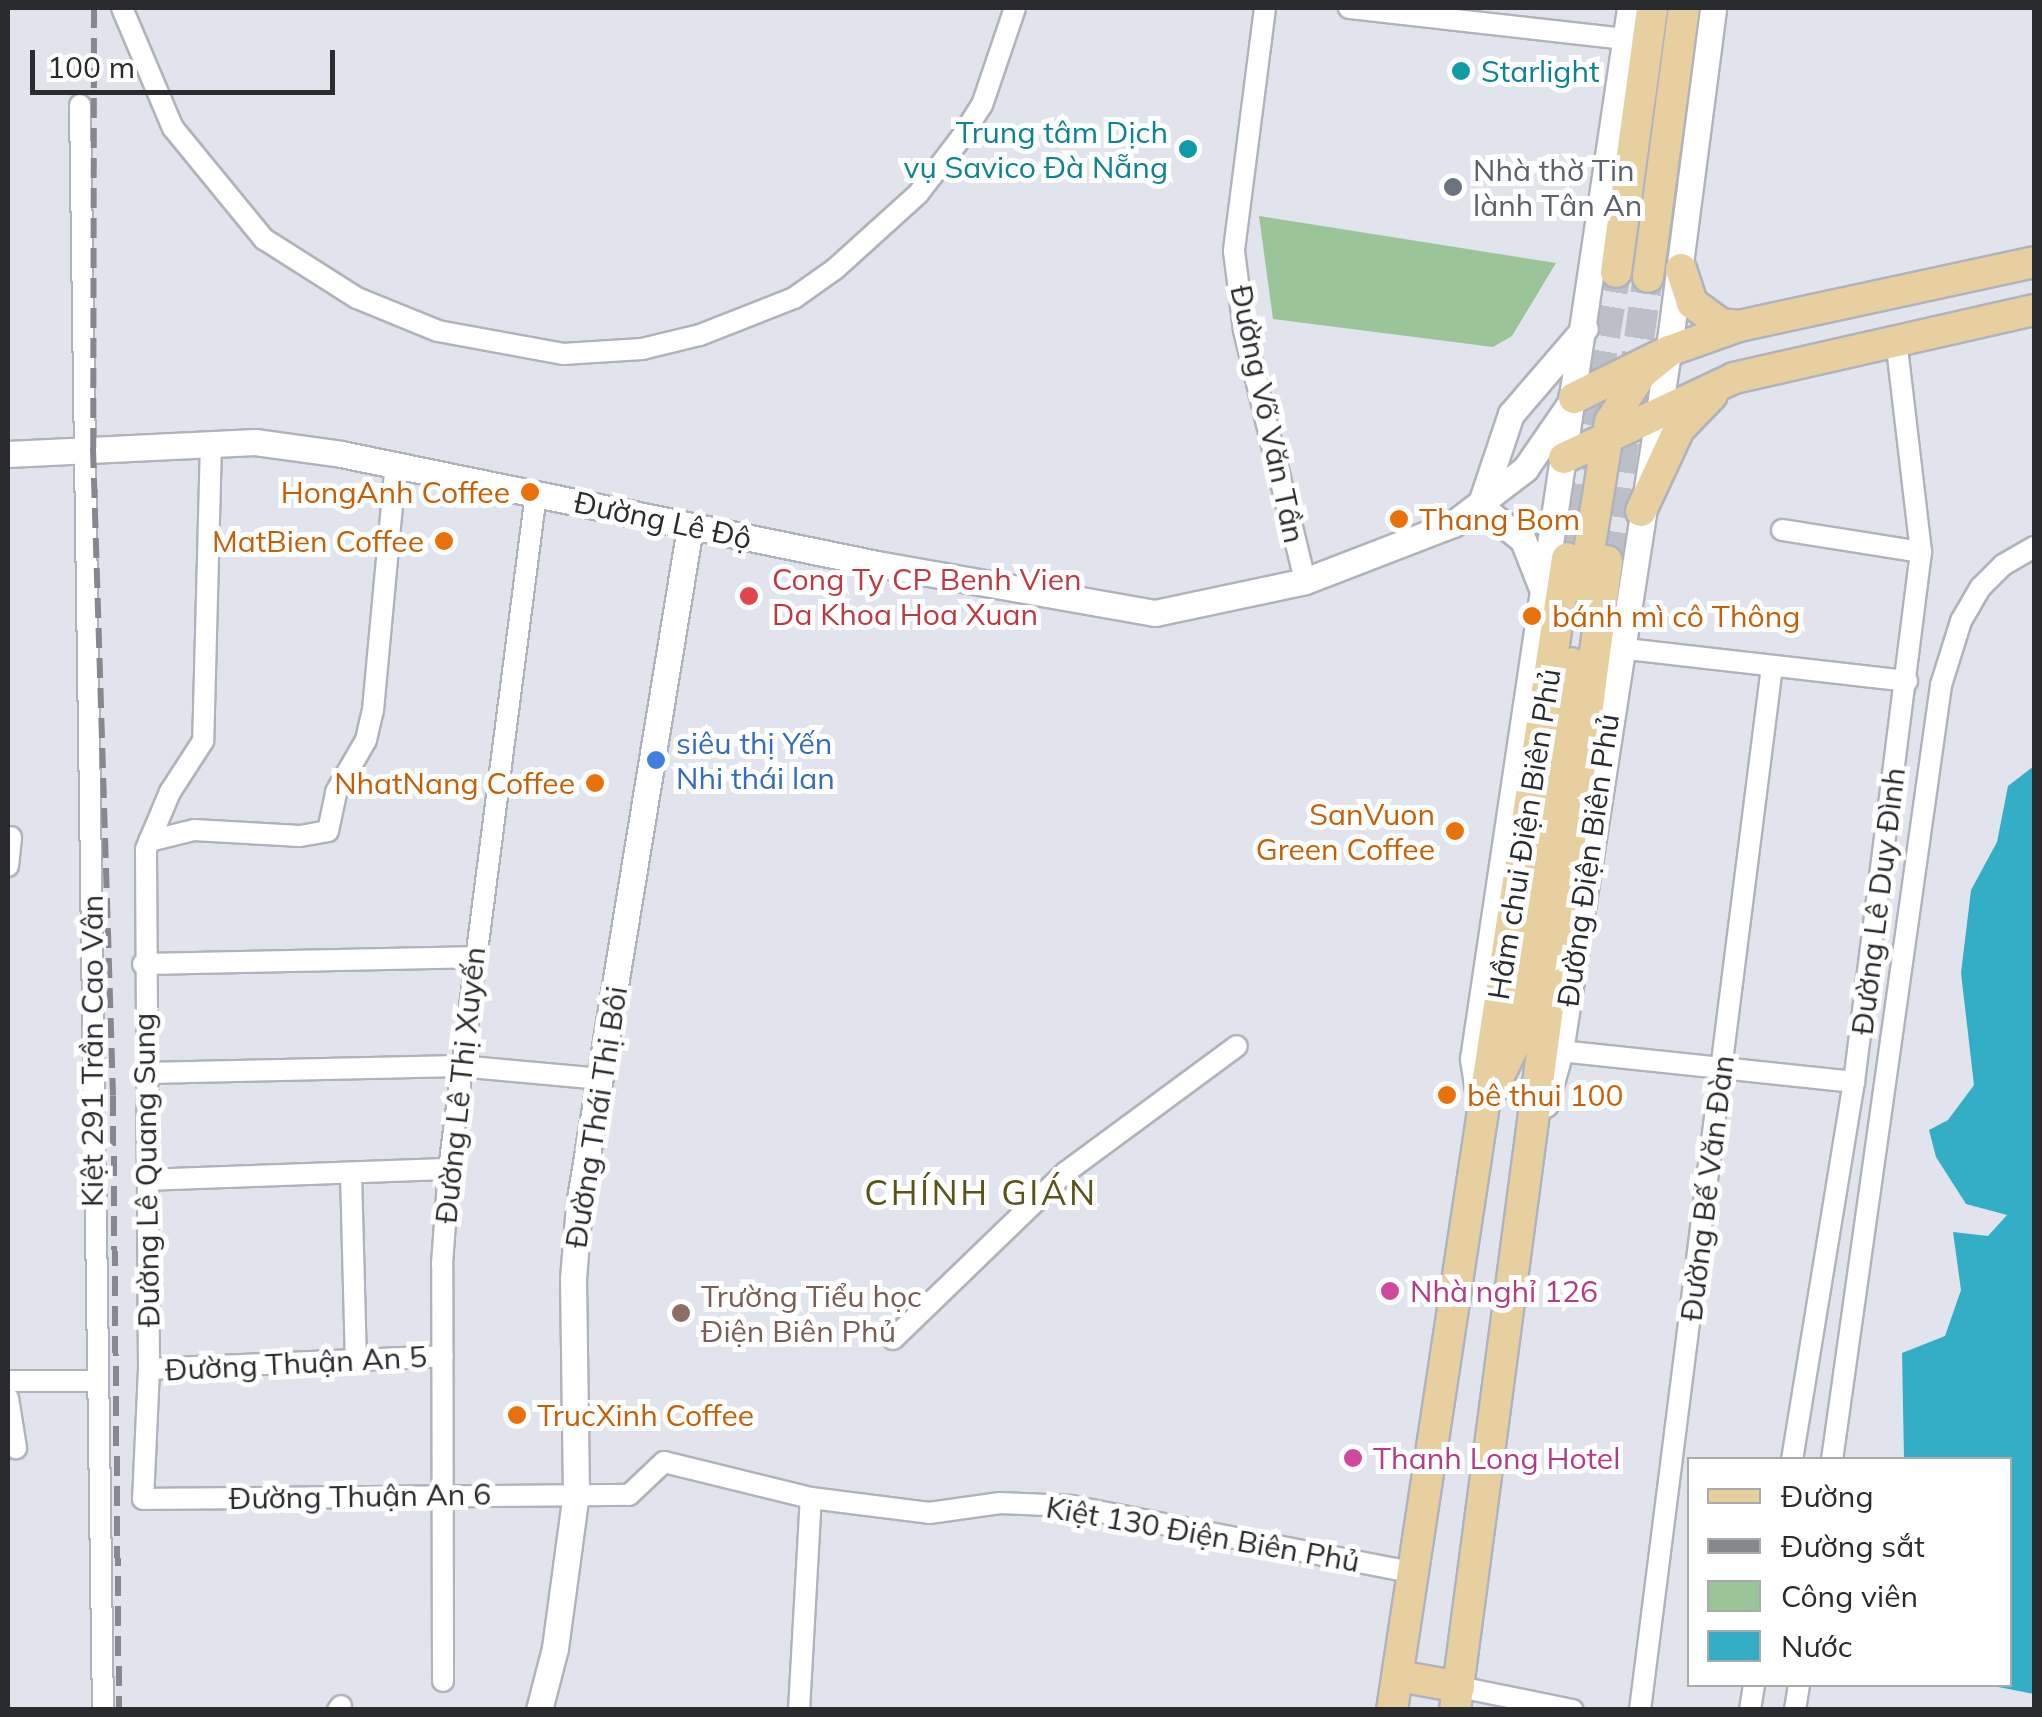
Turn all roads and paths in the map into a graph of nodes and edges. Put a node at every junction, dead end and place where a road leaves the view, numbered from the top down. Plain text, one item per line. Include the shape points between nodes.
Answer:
1 (122, 8) edge
2 (1015, 8) edge
3 (1264, 8) edge
4 (1348, 8) edge
5 (1630, 8) edge
6 (1652, 8) edge
7 (1684, 8) edge
8 (1712, 8) edge
9 (1626, 38) junction
10 (80, 105) dead end
11 (2034, 262) edge
12 (1681, 270) junction
13 (1616, 272) tunnel mouth
14 (1648, 277) tunnel mouth
15 (2034, 310) edge
16 (1739, 326) junction
17 (1585, 328) junction
18 (1896, 340) junction
19 (1669, 351) junction
20 (1734, 378) junction
21 (1574, 398) junction
22 (1659, 411) junction
23 (1606, 438) junction
24 (211, 443) junction
25 (83, 448) junction
26 (8, 454) edge
27 (1564, 458) junction
28 (396, 464) junction
29 (1525, 470) junction
30 (536, 494) junction
31 (1480, 506) junction
32 (1641, 510) junction
33 (690, 527) junction
34 (1782, 530) dead end
35 (2034, 547) edge
36 (1922, 552) junction
37 (1567, 558) tunnel mouth
38 (1607, 562) tunnel mouth
39 (1305, 581) junction
40 (1542, 603) junction
41 (1618, 648) junction
42 (1772, 666) junction
43 (1907, 681) junction
44 (11, 837) dead end
45 (149, 841) junction
46 (8, 866) edge
47 (472, 957) junction
48 (143, 964) junction
49 (1236, 1046) dead end
50 (1560, 1051) junction
51 (459, 1066) junction
52 (1723, 1067) junction
53 (146, 1074) junction
54 (601, 1078) junction
55 (1854, 1082) junction
56 (1480, 1109) junction
57 (1529, 1155) junction
58 (449, 1169) junction
59 (351, 1173) junction
60 (146, 1180) junction
61 (893, 1338) dead end
62 (443, 1356) junction
63 (356, 1360) junction
64 (149, 1369) junction
65 (94, 1380) junction
66 (8, 1382) edge
67 (8, 1398) edge
68 (16, 1448) dead end
69 (1792, 1457) edge
70 (1832, 1457) edge
71 (576, 1492) junction
72 (440, 1495) junction
73 (810, 1498) junction
74 (143, 1500) joint
75 (1416, 1572) junction
76 (1399, 1676) junction
77 (443, 1681) dead end
78 (1457, 1698) edge
79 (103, 1710) edge
80 (540, 1710) edge
81 (799, 1710) edge
82 (1392, 1710) edge
83 (1574, 1710) edge
84 (1640, 1710) edge

1 - 2 street via 173,128 264,239 357,298 438,331 563,354 642,350 700,335 794,298 835,270 904,208 962,138 982,105
3 - 39 street, Đường Võ Văn Tần via 1234,251 1244,330
4 - 9 street
5 - 9 street
6 - 13 main road
7 - 14 main road
8 - 12 street, Đường Điện Biên Phủ
9 - 17 street
10 - 25 street, Kiệt 291 Trần Cao Vân
11 - 16 main road
12 - 16 main road via 1692,303 1721,324
12 - 19 street, Đường Điện Biên Phủ
15 - 18 main road
16 - 19 main road
17 - 21 street
17 - 31 street via 1510,414
18 - 20 main road
18 - 36 street, Đường Lê Duy Đình
19 - 21 main road
19 - 22 street, Đường Điện Biên Phủ
19 - 23 main road via 1623,397
20 - 22 main road
20 - 32 main road via 1679,429
21 - 27 street
21 - 29 street, Đường Lê Độ
22 - 23 main road
22 - 32 street, Đường Điện Biên Phủ
23 - 27 main road
23 - 56 main road via 1514,1046
24 - 25 street, Đường Lê Độ
24 - 28 street, Đường Lê Độ via 255,442
24 - 45 street, Đường Lê Quang Sung via 203,741
25 - 26 street, Đường Lê Độ
25 - 65 street, Kiệt 291 Trần Cao Vân
27 - 29 street, Đường Lê Độ
27 - 40 street
28 - 30 street, Đường Lê Độ
28 - 45 street via 373,710 366,740 336,792 328,831 300,836 194,830
29 - 31 street, Đường Lê Độ
30 - 33 street, Đường Lê Độ
30 - 47 street, Đường Lê Thị Xuyến
31 - 39 street, Đường Lê Độ via 1423,540
31 - 40 street via 1510,526 1534,557
32 - 41 street, Đường Điện Biên Phủ
33 - 39 street, Đường Lê Độ via 1138,612
33 - 54 street, Đường Thái Thị Bôi
34 - 36 street
35 - 70 street via 1982,587 1961,621 1942,685
36 - 43 street, Đường Lê Duy Đình
37 - 56 main road, Hầm chui Điện Biên Phủ
38 - 57 main road, Hầm chui Điện Biên Phủ via 1538,1043
40 - 56 street via 1473,1059
41 - 42 street
41 - 50 street, Đường Điện Biên Phủ
42 - 43 street
42 - 52 street, Đường Bế Văn Đàn
43 - 55 street, Đường Lê Duy Đình
44 - 46 street
45 - 48 street, Đường Lê Quang Sung
47 - 48 street
47 - 51 street, Đường Lê Thị Xuyến
48 - 53 street, Đường Lê Quang Sung
49 - 61 street via 1066,1172
50 - 52 street
50 - 57 street, Đường Điện Biên Phủ
51 - 53 street
51 - 54 street
51 - 58 street, Đường Lê Thị Xuyến
52 - 55 street
52 - 84 street, Đường Bế Văn Đàn
53 - 60 street, Đường Lê Quang Sung
54 - 71 street, Đường Thái Thị Bôi via 573,1279
55 - 69 street, Đường Lê Duy Đình
56 - 75 main road
57 - 78 main road, Đường Điện Biên Phủ
58 - 59 street
58 - 62 street, Đường Lê Thị Xuyến
59 - 60 street
59 - 63 street
60 - 64 street, Đường Lê Quang Sung
62 - 63 street, Đường Thuận An 5
62 - 72 street, Đường Lê Thị Xuyến
63 - 64 street, Đường Thuận An 5
64 - 74 street, Đường Lê Quang Sung
65 - 66 street
65 - 79 street, Kiệt 291 Trần Cao Vân
67 - 68 street
71 - 72 street, Đường Thuận An 6
71 - 73 street, Đường Thuận An 6 via 628,1494 664,1462
71 - 80 street, Đường Thái Thị Bôi
72 - 74 street, Đường Thuận An 6
72 - 77 street, Đường Lê Thị Xuyến
73 - 75 street, Kiệt 130 Điện Biên Phủ via 929,1513 1000,1503 1071,1506
73 - 81 street via 806,1682
75 - 76 main road
76 - 78 main road
76 - 82 main road
78 - 83 street

